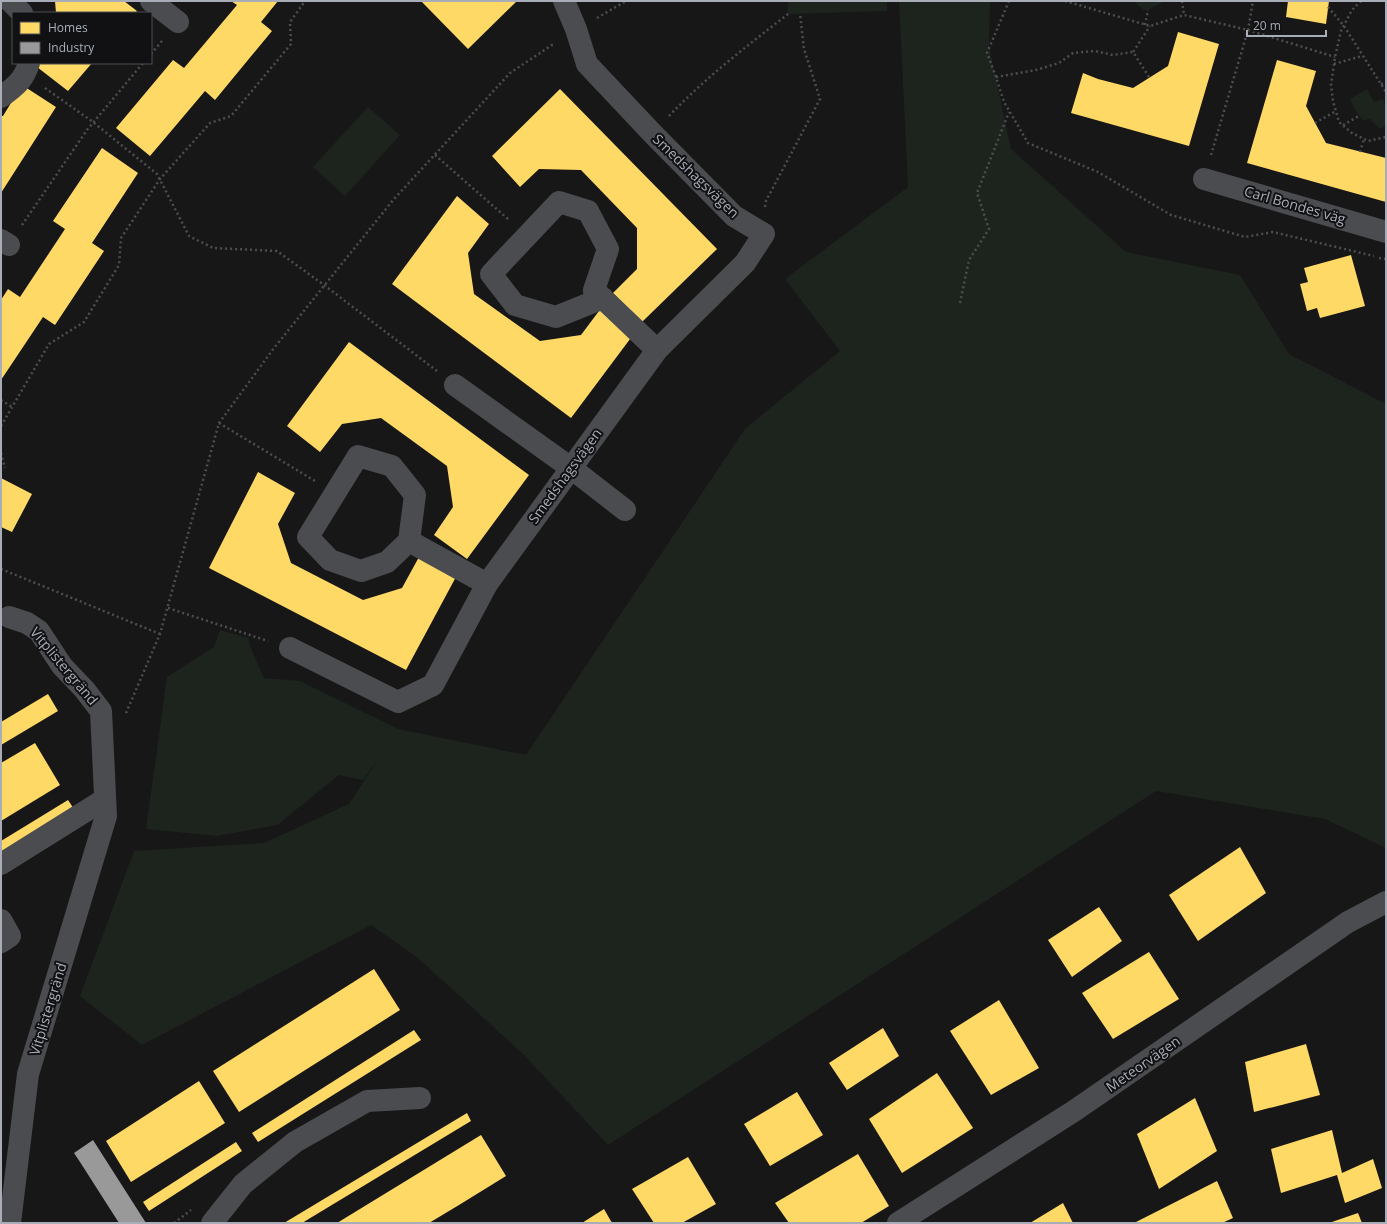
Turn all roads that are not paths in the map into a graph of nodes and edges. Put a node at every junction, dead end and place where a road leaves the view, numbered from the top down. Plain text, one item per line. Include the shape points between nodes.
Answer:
1 (10, 1) edge
2 (151, 1) edge
3 (564, 1) edge
4 (21, 12) edge
5 (178, 22) dead end
6 (27, 69) edge
7 (1, 97) edge
8 (1204, 179) road end
9 (1386, 232) edge
10 (603, 298) junction
11 (657, 350) junction
12 (455, 385) road end
13 (571, 468) junction
14 (625, 510) dead end
15 (409, 541) junction
16 (488, 584) junction
17 (9, 618) dead end
18 (290, 648) road end
19 (105, 799) junction
20 (1, 864) edge
21 (1386, 902) edge
22 (1, 920) edge
23 (1, 942) edge
24 (420, 1098) dead end
25 (10, 1223) edge
26 (212, 1223) edge
27 (898, 1223) edge

1 - 4 street
2 - 5 street
3 - 11 street, Smedshagsvägen via 587,64 734,216 764,234 745,263
6 - 7 street via 15,87
8 - 9 street, Carl Bondes väg
10 - 10 street via 594,290 608,249 588,211 559,202 491,274 515,305 556,317
10 - 11 street
11 - 13 street, Smedshagsvägen
12 - 13 street
13 - 14 street
13 - 16 street, Smedshagsvägen
15 - 15 street via 415,495 392,466 358,456 308,537 330,560 361,571 387,562
15 - 16 street
16 - 18 street, Smedshagsvägen via 432,685 398,702
17 - 19 street, Vitplistergränd via 27,622 39,631 62,666 102,711
19 - 20 street
19 - 25 street, Vitplistergränd via 106,816 28,1074
21 - 27 street, Meteorvägen via 1348,922 1074,1112
22 - 23 street via 10,936
24 - 26 street via 367,1101 295,1142 243,1184

